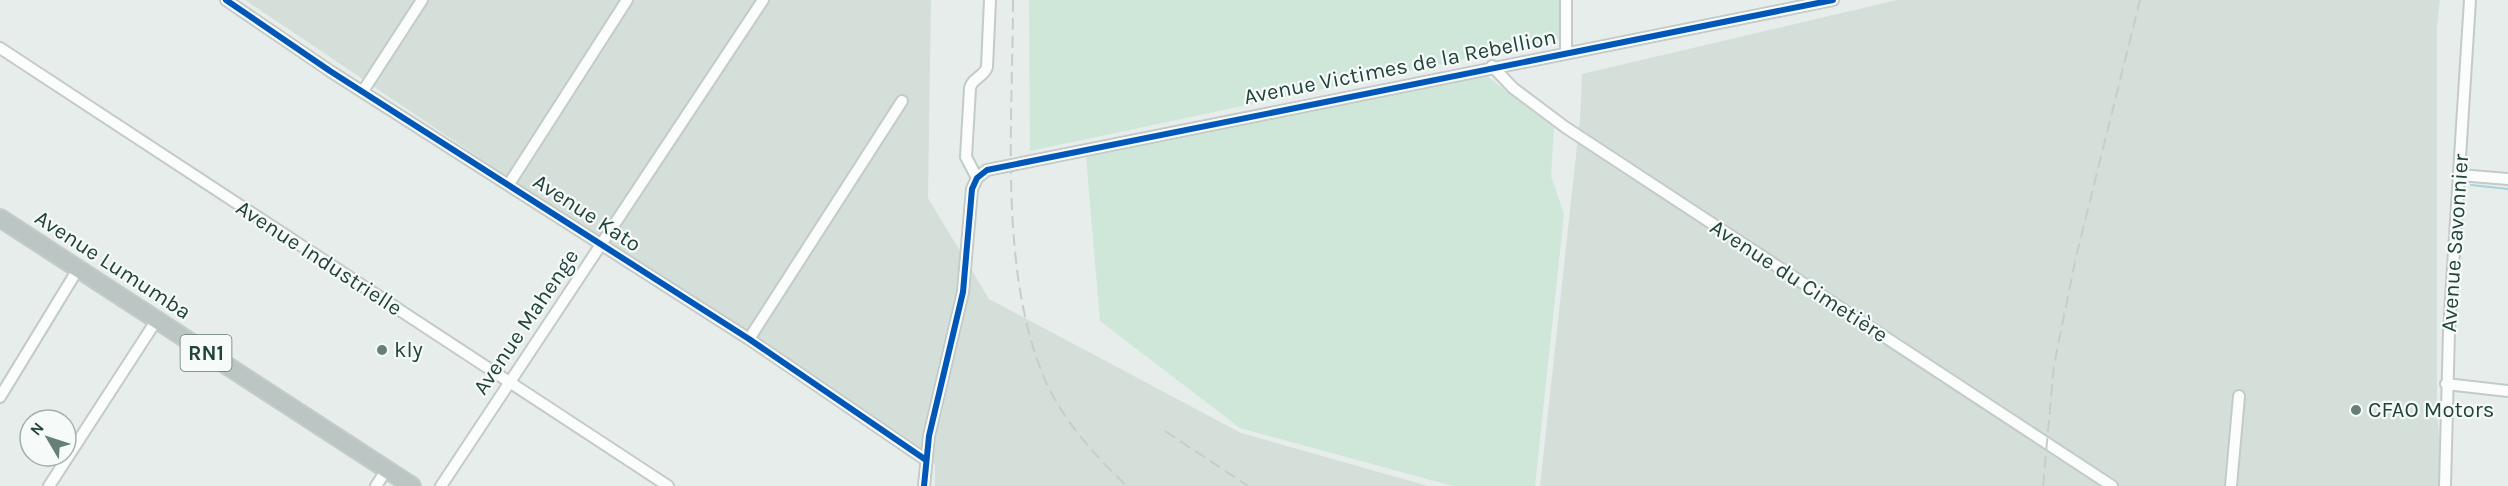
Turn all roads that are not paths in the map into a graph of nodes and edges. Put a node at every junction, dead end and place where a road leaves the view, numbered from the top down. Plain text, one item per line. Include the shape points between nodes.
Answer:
1 (226, 0) edge
2 (422, 0) edge
3 (627, 0) edge
4 (763, 0) edge
5 (990, 0) edge
6 (1566, 0) edge
7 (1833, 0) edge
8 (2470, 0) edge
9 (0, 48) edge
10 (1566, 52) junction
11 (1492, 66) junction
12 (363, 91) junction
13 (902, 101) dead end
14 (2460, 175) junction
15 (977, 178) junction
16 (2508, 179) edge
17 (509, 184) junction
18 (2, 223) edge
19 (600, 243) junction
20 (78, 269) junction
21 (156, 321) junction
22 (749, 339) junction
23 (508, 382) junction
24 (2446, 384) junction
25 (2508, 391) edge
26 (2239, 396) dead end
27 (0, 397) edge
28 (926, 460) junction
29 (387, 469) junction
30 (49, 486) edge
31 (376, 486) edge
32 (412, 486) edge
33 (441, 486) edge
34 (668, 486) edge
35 (924, 486) edge
36 (2112, 486) edge
37 (2231, 486) edge
38 (2445, 486) edge

1 - 12 street, Avenue Kato
2 - 12 street
3 - 17 street
4 - 19 street, Avenue Mahenge
5 - 15 street via 987,67 970,88 966,157
6 - 10 street
7 - 10 street, Avenue Victimes de la Rebellion
8 - 14 street, Avenue Savonnier
9 - 23 street, Avenue Industrielle
10 - 11 street, Avenue Victimes de la Rebellion
11 - 15 street, Avenue Victimes de la Rebellion via 1013,164 987,170
11 - 36 street, Avenue du Cimetière via 1513,88 1565,127
12 - 17 street, Avenue Kato
13 - 22 street
14 - 16 street
14 - 24 street, Avenue Savonnier
15 - 28 street via 971,195 963,292
17 - 19 street, Avenue Kato
18 - 20 highway, Avenue Lumumba / RN1
19 - 22 street, Avenue Kato
19 - 23 street, Avenue Mahenge
20 - 21 highway, Avenue Lumumba / RN1
20 - 27 street
21 - 29 highway, Avenue Lumumba / RN1
21 - 30 street
22 - 28 street, Avenue Kato
23 - 33 street, Avenue Mahenge
23 - 34 street, Avenue Industrielle
24 - 25 street
24 - 38 street, Avenue Savonnier
26 - 37 street
28 - 35 street
29 - 31 street
29 - 32 highway, Avenue Lumumba / RN1

